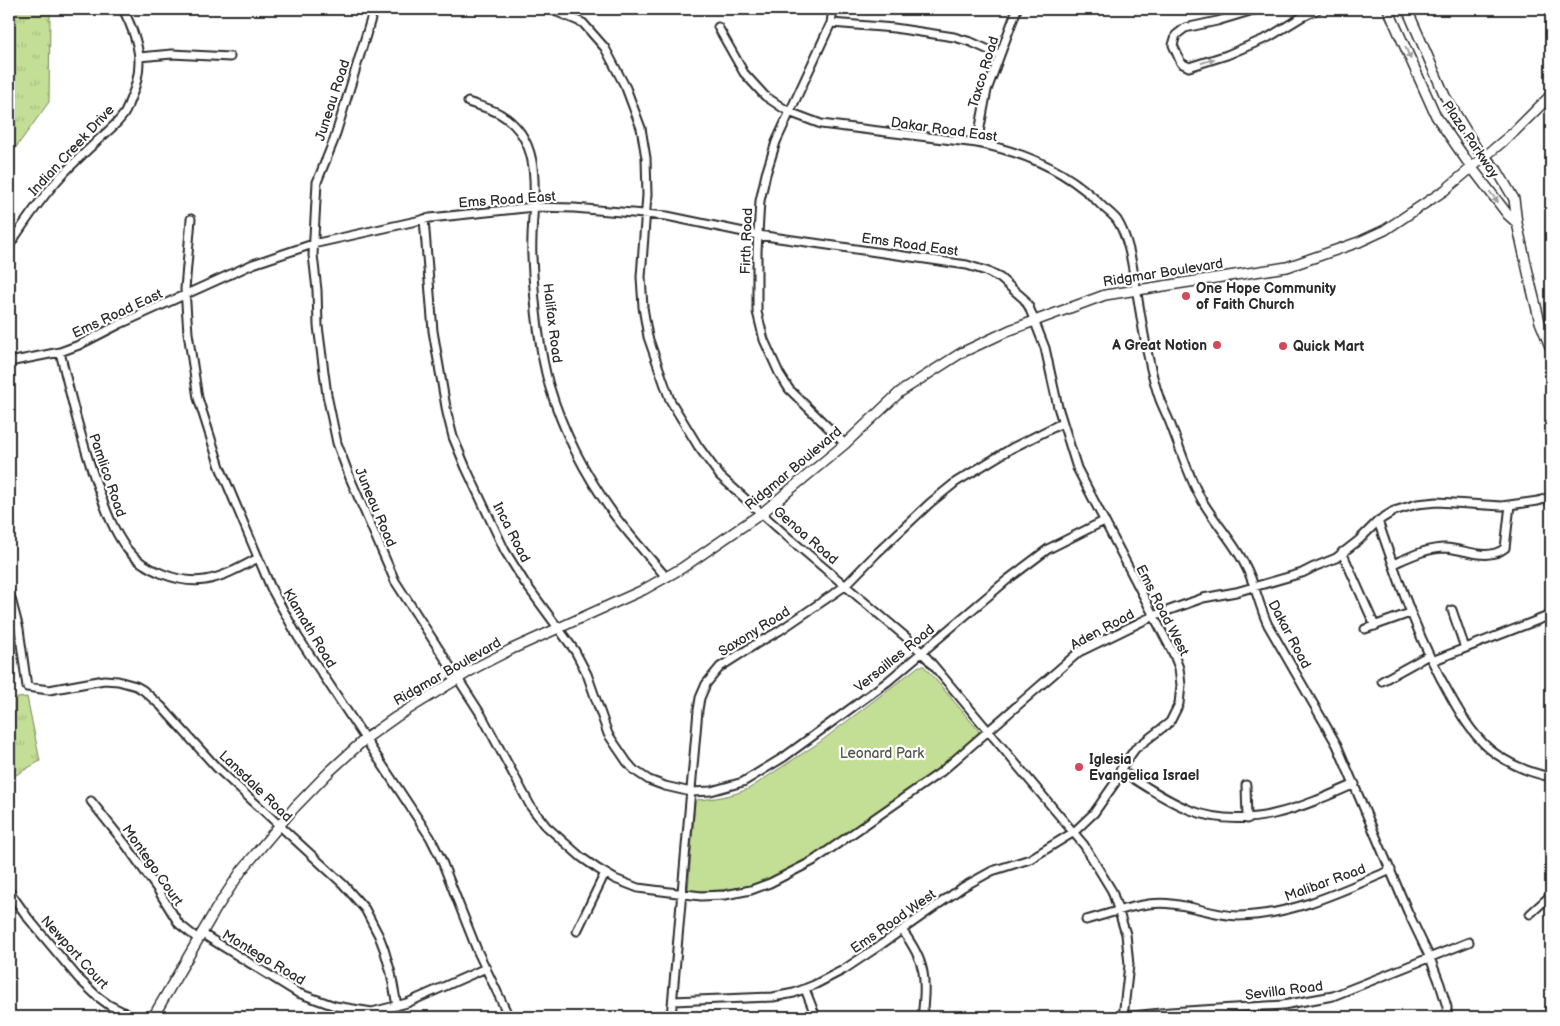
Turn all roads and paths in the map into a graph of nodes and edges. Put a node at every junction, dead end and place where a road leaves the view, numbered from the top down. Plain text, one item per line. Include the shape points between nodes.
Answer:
1 (123, 9) edge
2 (374, 9) edge
3 (550, 9) edge
4 (833, 9) edge
5 (1017, 9) edge
6 (1257, 9) edge
7 (1317, 9) edge
8 (1388, 9) edge
9 (1407, 9) edge
10 (1304, 12) edge
11 (831, 23) junction
12 (718, 26) dead end
13 (1000, 55) junction
14 (139, 57) junction
15 (230, 57) dead end
16 (1435, 72) junction
17 (1419, 78) junction
18 (1551, 95) edge
19 (468, 102) dead end
20 (789, 112) junction
21 (977, 143) junction
22 (1485, 158) junction
23 (1472, 168) junction
24 (534, 207) junction
25 (645, 214) junction
26 (191, 219) dead end
27 (424, 219) junction
28 (1517, 223) junction
29 (758, 235) junction
30 (313, 244) junction
31 (9, 246) edge
32 (1137, 290) junction
33 (186, 295) junction
34 (1035, 320) junction
35 (1551, 349) edge
36 (60, 352) junction
37 (9, 362) edge
38 (1062, 424) junction
39 (845, 444) junction
40 (1551, 497) edge
41 (1510, 505) junction
42 (762, 513) junction
43 (1104, 521) junction
44 (1378, 522) junction
45 (1342, 552) junction
46 (258, 558) junction
47 (1393, 564) junction
48 (666, 577) junction
49 (845, 586) junction
50 (1253, 586) junction
51 (9, 591) edge
52 (1452, 610) dead end
53 (1410, 613) junction
54 (1551, 615) edge
55 (1153, 616) junction
56 (1375, 626) junction
57 (558, 628) junction
58 (1365, 629) dead end
59 (1465, 648) junction
60 (922, 652) junction
61 (1431, 658) junction
62 (458, 678) junction
63 (1382, 681) dead end
64 (988, 732) junction
65 (365, 740) junction
66 (1120, 770) junction
67 (1551, 777) edge
68 (1355, 784) junction
69 (1246, 785) dead end
70 (691, 792) junction
71 (91, 801) dead end
72 (1247, 819) junction
73 (279, 826) junction
74 (1074, 832) junction
75 (1391, 870) junction
76 (605, 873) junction
77 (9, 891) edge
78 (682, 894) junction
79 (1551, 895) edge
80 (1120, 911) junction
81 (1530, 914) dead end
82 (1086, 920) dead end
83 (902, 930) junction
84 (576, 931) dead end
85 (199, 936) junction
86 (1469, 942) dead end
87 (1430, 958) junction
88 (486, 968) junction
89 (805, 989) junction
90 (673, 1001) junction
91 (397, 1006) junction
92 (134, 1017) edge
93 (153, 1017) edge
94 (509, 1017) edge
95 (671, 1017) edge
96 (816, 1017) edge
97 (922, 1017) edge
98 (1123, 1017) edge
99 (1447, 1017) edge

1 - 14 street, Indian Creek Drive via 134,31
2 - 30 street, Juneau Road via 334,140 317,182
3 - 25 street, Genoa Road via 583,23 605,48 626,88 644,141
4 - 11 street, Firth Road
5 - 13 street, Taxco Road
6 -> 10 street via 1185,28 1176,35 1173,45 1181,63 1189,66 1227,55 1269,37
7 - 10 street
8 -> 17 street, Plaza Parkway
9 - 16 street, Plaza Parkway
11 - 13 street via 954,37
11 - 20 street, Firth Road
12 - 20 street, Dakar Road East via 744,73 765,96
13 - 21 street, Taxco Road via 987,90
14 - 15 street via 187,54
14 - 31 street, Indian Creek Drive via 136,88 124,114 37,203
16 - 17 street
16 - 22 street, Plaza Parkway via 1446,96
17 - 23 street, Plaza Parkway via 1436,116
18 - 22 street, Ridgmar Boulevard
19 - 24 street, Halifax Road via 501,115 520,134 534,168
20 - 21 street, Dakar Road East via 830,126
20 - 29 street, Firth Road via 766,174
21 - 32 street, Dakar Road East via 1032,159 1093,196 1122,231
22 - 23 street, Ridgmar Boulevard
22 - 28 street, Plaza Parkway via 1497,170 1514,199
23 -> 28 street, Plaza Parkway
23 - 32 street, Ridgmar Boulevard via 1405,218 1359,242 1287,267
24 - 25 street, Ems Road East
24 - 27 street, Ems Road East
24 - 48 street, Halifax Road via 532,256 541,350 562,421 595,487
25 - 29 street, Ems Road East
25 - 42 street, Genoa Road via 641,277 643,307 648,337 670,400 720,476
26 - 33 street, Klamath Road
27 - 30 street, Ems Road East
27 - 57 street, Inca Road via 433,331 453,437 506,551
28 - 35 street, Plaza Parkway via 1540,322
29 - 34 street, Ems Road East via 967,265 986,271 1010,286 1024,299
29 - 39 street, Firth Road via 757,312 767,349 789,389
30 - 33 street, Ems Road East via 253,264
30 - 62 street, Juneau Road via 318,326 337,443 395,581
32 - 34 street, Ridgmar Boulevard via 1100,296
32 - 50 street, Dakar Road via 1160,400 1199,496 1237,549
33 - 36 street, Ems Road East
33 - 46 street, Klamath Road via 198,398 220,467
34 - 38 street, Ems Road West via 1045,348
34 - 39 street, Ridgmar Boulevard via 981,342 918,379
36 - 37 street, Ems Road East
36 - 46 street, Pamlico Road via 89,464 111,525 128,551 152,571 190,581 224,575
38 - 43 street, Ems Road West via 1077,468
38 - 49 street, Saxony Road via 1012,448 956,482
39 - 42 street, Ridgmar Boulevard
40 - 41 street, Aden Road
41 - 44 street, Aden Road via 1417,504 1394,511
41 - 47 street via 1505,548 1498,554 1487,556 1440,549
42 - 48 street, Ridgmar Boulevard
42 - 49 street, Genoa Road
43 - 55 street, Ems Road West
43 - 60 street, Versailles Road via 1048,549
44 - 45 street, Aden Road
44 - 47 street
45 - 50 street, Aden Road via 1336,558 1302,573
45 - 56 street
46 - 65 street, Klamath Road via 298,637
47 - 53 street
48 - 57 street, Ridgmar Boulevard
49 - 60 street, Genoa Road
49 - 70 street, Saxony Road via 714,672 700,698
50 - 55 street, Aden Road via 1203,598
50 - 68 street, Dakar Road via 1268,625 1338,744
51 - 73 street, Lansdale Road via 27,687 49,690 104,680 136,686 161,706 217,768
52 - 59 street
53 - 56 street
53 - 61 street
54 - 59 street
55 - 64 street, Aden Road via 1079,652
55 - 66 street, Ems Road West via 1179,668 1179,704 1170,722 1135,749
56 - 58 street
57 - 62 street, Ridgmar Boulevard
57 - 70 street, Inca Road via 587,674 608,734 627,762 649,780
59 - 61 street
60 - 64 street, Genoa Road
60 - 70 street, Versailles Road via 833,722 743,782 711,791
61 - 63 street
61 - 67 street via 1460,713 1487,746 1521,768
62 - 65 street, Ridgmar Boulevard
62 - 76 street, Juneau Road via 537,816 581,857
64 - 74 street, Genoa Road
64 - 78 street, Aden Road via 941,772 813,862 751,890 717,896
65 - 73 street, Ridgmar Boulevard via 330,771
65 - 88 street, Klamath Road via 430,837
66 - 72 street via 1190,810 1226,819
66 - 74 street, Ems Road West via 1094,813
68 - 72 street via 1297,808
68 - 75 street, Dakar Road
69 - 72 street
70 - 78 street, Saxony Road
71 - 85 street, Montego Court via 126,845 179,924
73 - 85 street, Ridgmar Boulevard via 242,870
73 - 91 street, Lansdale Road via 343,884 365,909 384,949
74 - 80 street, Genoa Road via 1101,871
74 - 83 street, Ems Road West via 1030,859 992,871 963,887
75 - 80 street, Malibar Road via 1309,904 1260,914 1229,915 1172,904 1143,905
75 - 87 street, Dakar Road
76 - 78 street, Juneau Road via 638,888
76 - 84 street
77 - 92 street, Newport Court via 79,979 109,1005
78 - 90 street, Saxony Road
79 - 81 street
80 - 82 street, Malibar Road
80 - 98 street, Genoa Road via 1129,965
83 - 89 street, Ems Road West via 843,970
83 - 97 street via 914,947 923,970
85 - 91 street, Montego Road via 298,993 326,1003 372,1012
85 - 93 street, Ridgmar Boulevard
86 - 87 street, Sevilla Road
87 - 98 street, Sevilla Road via 1363,986 1312,1001
87 - 99 street, Dakar Road via 1447,1007
88 - 91 street, Montego Road
88 - 94 street, Klamath Road
89 - 90 street, Ems Road West via 773,997
89 - 96 street
90 - 95 street, Saxony Road

